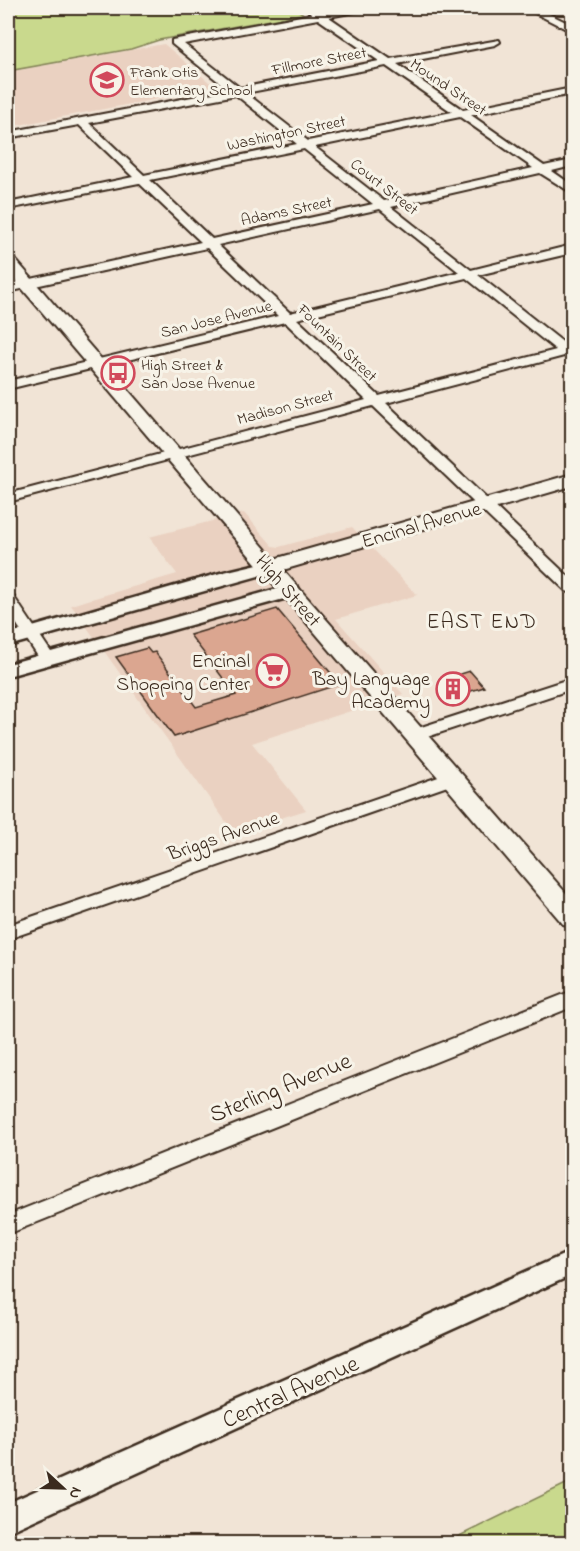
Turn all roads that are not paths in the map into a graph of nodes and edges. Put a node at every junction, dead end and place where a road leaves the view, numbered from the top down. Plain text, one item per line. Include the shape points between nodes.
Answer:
1 (309, 8) edge
2 (362, 8) edge
3 (530, 8) edge
4 (321, 16) junction
5 (573, 29) edge
6 (495, 42) dead end
7 (387, 62) junction
8 (572, 90) edge
9 (237, 91) junction
10 (461, 113) junction
11 (81, 121) junction
12 (8, 135) edge
13 (306, 145) junction
14 (573, 164) edge
15 (543, 170) junction
16 (142, 179) junction
17 (573, 190) edge
18 (382, 205) junction
19 (8, 206) edge
20 (210, 243) junction
21 (573, 249) edge
22 (8, 262) edge
23 (467, 274) junction
24 (27, 284) junction
25 (8, 288) edge
26 (288, 317) junction
27 (570, 352) edge
28 (94, 364) junction
29 (8, 385) edge
30 (376, 401) junction
31 (172, 454) junction
32 (573, 480) edge
33 (8, 498) edge
34 (486, 505) junction
35 (270, 567) junction
36 (573, 588) edge
37 (291, 591) junction
38 (8, 600) edge
39 (206, 613) junction
40 (30, 633) junction
41 (8, 640) edge
42 (47, 658) junction
43 (8, 670) edge
44 (573, 683) edge
45 (416, 735) junction
46 (453, 778) junction
47 (573, 917) edge
48 (8, 932) edge
49 (573, 999) edge
50 (8, 1225) edge
51 (573, 1263) edge
52 (8, 1518) edge

1 - 4 street, Mound Street
2 - 4 street
3 - 5 street
4 - 7 street, Mound Street
4 - 9 street, Court Street via 176,42
6 - 7 street, Fillmore Street
7 - 9 street, Fillmore Street
7 - 10 street, Mound Street
8 - 10 street, Washington Street
9 - 11 street, Fillmore Street
9 - 13 street, Court Street
10 - 13 street, Washington Street
10 - 15 street, Mound Street
11 - 12 street, Fillmore Street
11 - 16 street, Fountain Street
13 - 16 street, Washington Street
13 - 18 street, Court Street
14 - 15 street, Adams Street
15 - 17 street, Mound Street
15 - 18 street, Adams Street
16 - 19 street, Washington Street
16 - 20 street, Fountain Street
18 - 20 street, Adams Street
18 - 23 street, Court Street
20 - 24 street, Adams Street
20 - 26 street, Fountain Street
21 - 23 street, San Jose Avenue
22 - 24 main road, High Street
23 - 26 street, San Jose Avenue
23 - 27 street, Court Street
24 - 25 street, Adams Street
24 - 28 main road, High Street
26 - 28 street, San Jose Avenue
26 - 30 street, Fountain Street
27 - 30 street, Madison Street
28 - 29 street, San Jose Avenue
28 - 31 main road, High Street
30 - 31 street, Madison Street
30 - 34 street, Fountain Street
31 - 33 street, Madison Street
31 - 35 main road, High Street
32 - 34 main road, Encinal Avenue
34 - 35 main road, Encinal Avenue
34 - 36 street, Fountain Street
35 - 37 main road, High Street
35 - 39 street, Encinal Avenue
35 - 40 street, Encinal Avenue
37 - 39 street, Encinal Avenue
37 - 45 main road, High Street
38 - 40 street
39 - 42 street, Encinal Avenue
40 - 41 street, Encinal Avenue
40 - 42 street
42 - 43 street, Encinal Avenue
44 - 45 street
45 - 46 main road, High Street
46 - 47 main road, High Street
46 - 48 street, Briggs Avenue
49 - 50 street, Sterling Avenue
51 - 52 street, Central Avenue

